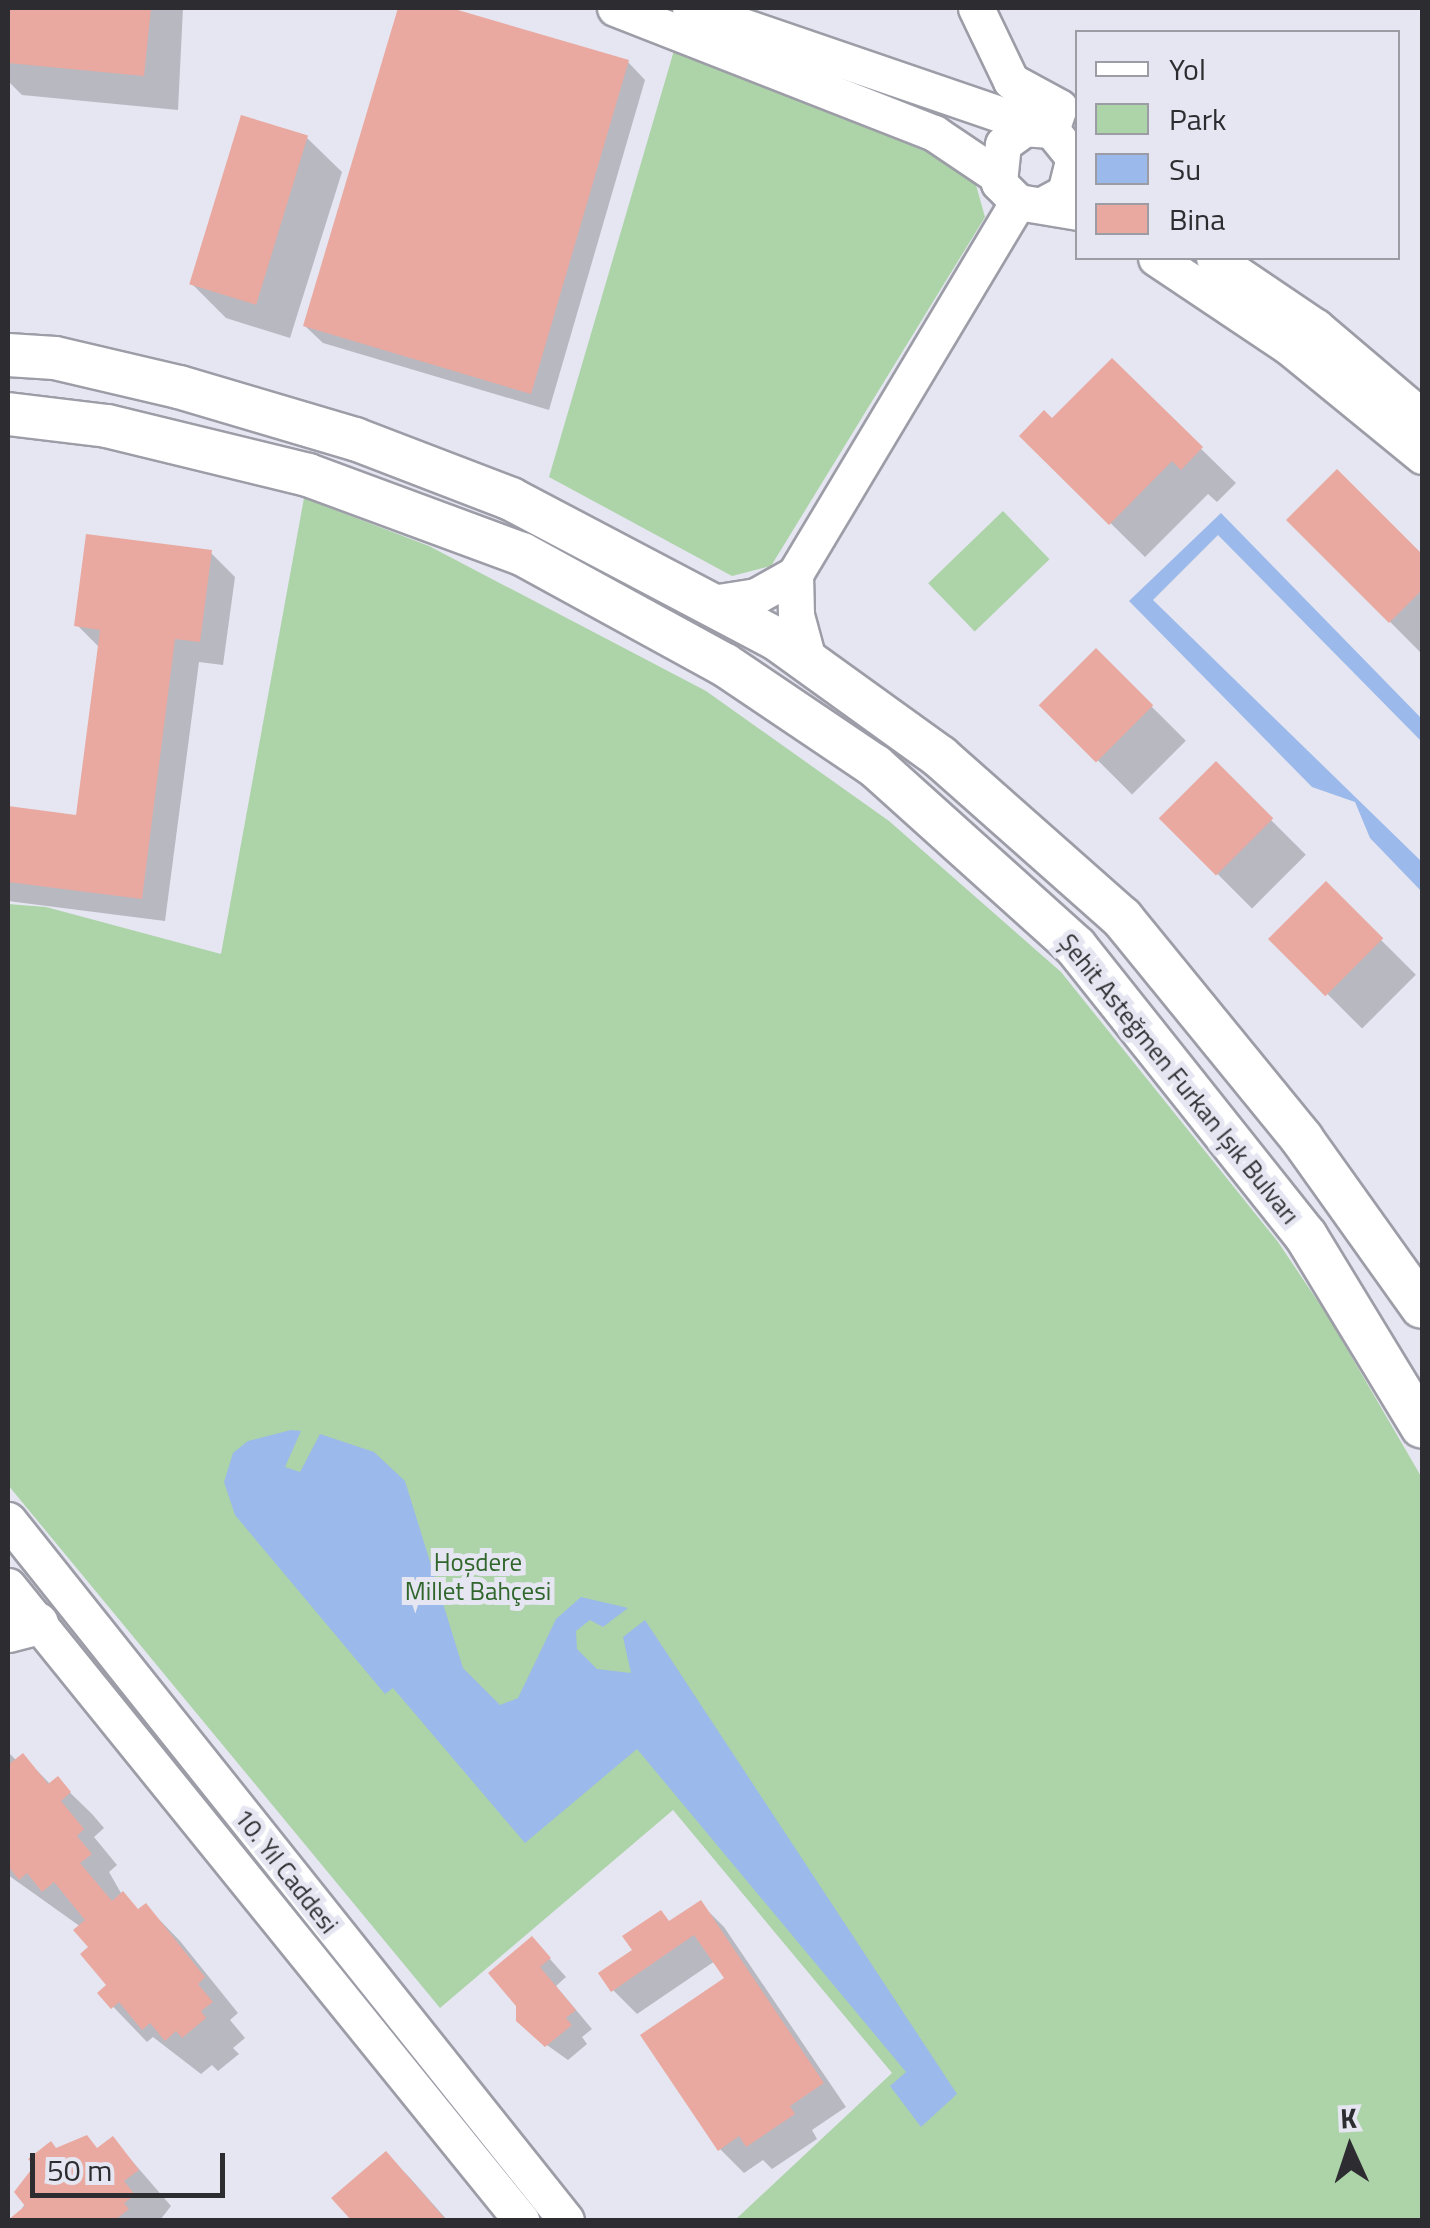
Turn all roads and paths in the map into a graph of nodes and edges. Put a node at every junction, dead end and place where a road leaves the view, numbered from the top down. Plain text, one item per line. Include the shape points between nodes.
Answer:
1 (615, 8) edge
2 (690, 8) edge
3 (976, 8) edge
4 (1059, 139) edge
5 (1019, 194) junction
6 (1075, 211) edge
7 (1159, 260) edge
8 (1217, 260) edge
9 (8, 355) edge
10 (55, 358) junction
11 (20, 414) edge
12 (1422, 417) edge
13 (1422, 456) edge
14 (795, 574) junction
15 (712, 603) junction
16 (809, 663) junction
17 (1422, 1307) edge
18 (1422, 1428) edge
19 (8, 1520) edge
20 (8, 1586) edge
21 (22, 1627) edge
22 (520, 2220) edge
23 (566, 2220) edge

1 - 5 street via 934,132
2 - 4 street
3 - 4 street via 1011,81 1059,107
4 - 5 street via 1072,183
4 - 5 street via 1003,144
5 - 6 street
5 - 14 street
7 - 13 street via 1289,347
8 - 12 street via 1316,327
9 - 10 main road
10 - 11 main road
10 - 15 main road via 179,386 372,445 511,499
11 - 18 main road, Şehit Asteğmen Furkan Işık Bulvarı via 107,426 308,474 522,554 725,665 876,766 1076,946 1306,1236
14 - 15 street via 756,596
14 - 16 street via 796,615
15 - 16 main road
16 - 17 main road via 940,756 1122,918 1302,1139
19 - 23 street, 10. Yıl Caddesi
20 - 21 street, 10. Yıl Caddesi
21 - 22 street, 10. Yıl Caddesi

